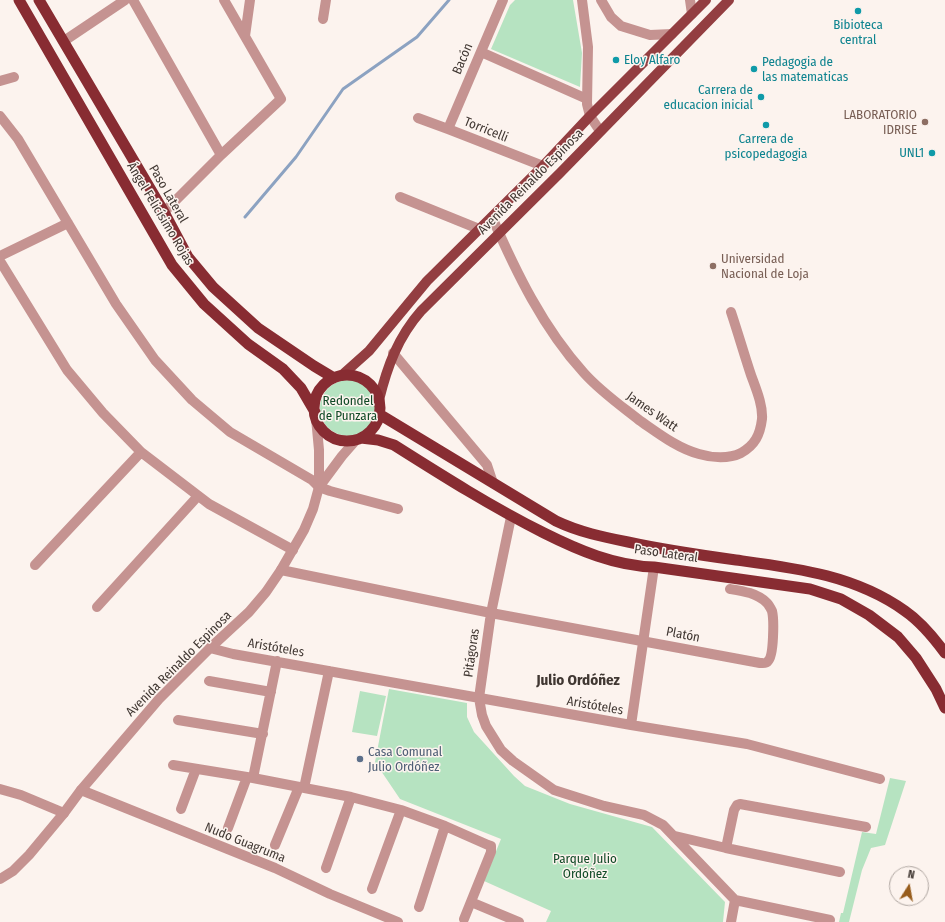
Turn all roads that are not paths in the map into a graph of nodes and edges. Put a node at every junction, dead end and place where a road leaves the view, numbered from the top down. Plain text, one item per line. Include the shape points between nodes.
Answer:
1 (19, 0) edge
2 (39, 0) edge
3 (125, 0) edge
4 (133, 0) edge
5 (224, 0) edge
6 (250, 0) edge
7 (326, 0) edge
8 (503, 0) edge
9 (582, 0) edge
10 (601, 0) edge
11 (690, 0) edge
12 (706, 0) edge
13 (729, 0) edge
14 (692, 14) junction
15 (323, 19) dead end
16 (672, 34) junction
17 (245, 36) junction
18 (64, 42) junction
19 (481, 52) junction
20 (14, 77) dead end
21 (0, 81) edge
22 (587, 99) junction
23 (0, 116) edge
24 (590, 116) junction
25 (418, 118) dead end
26 (448, 128) junction
27 (600, 131) junction
28 (221, 155) junction
29 (543, 166) junction
30 (400, 196) dead end
31 (164, 212) junction
32 (492, 217) junction
33 (68, 223) junction
34 (480, 229) junction
35 (499, 233) junction
36 (0, 256) edge
37 (0, 262) edge
38 (410, 301) junction
39 (421, 311) junction
40 (731, 312) dead end
41 (393, 353) junction
42 (338, 377) junction
43 (379, 400) junction
44 (379, 414) junction
45 (315, 415) junction
46 (358, 439) junction
47 (141, 452) junction
48 (493, 483) junction
49 (319, 487) junction
50 (198, 496) junction
51 (398, 509) dead end
52 (511, 517) junction
53 (293, 550) junction
54 (35, 565) dead end
55 (654, 566) junction
56 (281, 570) junction
57 (730, 589) dead end
58 (97, 608) dead end
59 (491, 613) junction
60 (643, 640) junction
61 (210, 648) junction
62 (945, 652) edge
63 (277, 661) junction
64 (329, 671) junction
65 (209, 681) dead end
66 (271, 692) junction
67 (479, 698) junction
68 (945, 708) edge
69 (178, 720) dead end
70 (631, 725) junction
71 (263, 734) junction
72 (173, 765) dead end
73 (196, 769) junction
74 (250, 777) junction
75 (880, 779) dead end
76 (301, 787) junction
77 (0, 789) edge
78 (81, 790) junction
79 (351, 797) junction
80 (181, 809) dead end
81 (401, 810) junction
82 (64, 814) junction
83 (445, 826) junction
84 (866, 827) dead end
85 (228, 828) dead end
86 (675, 836) junction
87 (276, 845) dead end
88 (726, 848) junction
89 (326, 868) dead end
90 (840, 872) dead end
91 (0, 879) edge
92 (372, 889) dead end
93 (735, 900) junction
94 (471, 902) junction
95 (419, 907) dead end
96 (464, 919) dead end
97 (830, 920) dead end
98 (398, 922) edge
99 (519, 922) edge
100 (731, 922) edge

1 - 45 highway, Ángel Felicísimo Rojas via 172,265 204,304 301,388
2 - 18 highway, Paso Lateral
3 - 18 street
4 - 28 street
5 - 17 street
6 - 17 street
7 - 15 street
8 - 19 street, Bacón
9 - 22 street via 588,47
10 - 16 street via 611,17 621,26 650,35
11 - 14 street
12 - 14 main road, Avenida Reinaldo Espinosa
13 - 27 main road, Avenida Reinaldo Espinosa
14 - 16 main road, Avenida Reinaldo Espinosa
16 - 24 main road, Avenida Reinaldo Espinosa
17 - 28 street via 281,99
18 - 31 highway, Paso Lateral
19 - 22 street
19 - 26 street, Bacón
20 - 21 street
22 - 24 street
23 - 33 street via 18,139
24 - 27 street
24 - 29 main road, Avenida Reinaldo Espinosa
25 - 26 street, Torricelli
26 - 29 street, Torricelli
27 - 35 main road, Avenida Reinaldo Espinosa
28 - 31 street
29 - 32 main road, Avenida Reinaldo Espinosa
30 - 34 street
31 - 42 highway, Paso Lateral via 188,257 213,287 258,328 308,362
32 - 34 main road, Avenida Reinaldo Espinosa
32 - 35 street, James Watt
33 - 36 street
33 - 49 street via 120,310 155,360 192,400 230,432 312,480
34 - 38 main road, Avenida Reinaldo Espinosa
35 - 39 main road, Avenida Reinaldo Espinosa
35 - 40 street, James Watt via 540,315 584,374 617,403 663,437 699,454 727,457 737,455 754,444 759,434 762,417 758,397
37 - 47 street via 67,370 103,413
38 - 39 main road
38 - 42 main road, Avenida Reinaldo Espinosa via 369,351
39 - 41 main road, Avenida Reinaldo Espinosa via 411,322
41 - 43 main road, Avenida Reinaldo Espinosa
41 - 48 street via 484,461
42 - 43 highway via 360,378 369,384
42 - 45 highway via 327,382 319,392 314,404
43 - 44 highway
44 - 46 highway via 370,432
44 - 48 highway, Paso Lateral
45 - 46 highway via 320,427 333,438 348,441
45 - 49 street, Avenida Reinaldo Espinosa via 320,450
46 - 49 street, Avenida Reinaldo Espinosa
46 - 52 highway, Paso Lateral via 378,440 394,445
47 - 50 street
47 - 54 street
48 - 62 highway, Paso Lateral via 556,520 593,535 663,550 790,568 853,583 906,611
49 - 51 street
49 - 53 street, Avenida Reinaldo Espinosa via 313,508
50 - 53 street
50 - 58 street
52 - 55 highway, Paso Lateral via 575,548 603,558
52 - 59 street, Pitágoras
53 - 56 street, Avenida Reinaldo Espinosa
55 - 60 street
55 - 68 highway, Paso Lateral via 810,590 841,599 869,614 898,637 916,658
56 - 59 street, Platón
56 - 61 street, Avenida Reinaldo Espinosa via 249,612
57 - 60 street, Platón via 755,595 768,604 772,611 772,648 768,662 760,663
59 - 60 street, Platón
59 - 67 street, Pitágoras
60 - 70 street
61 - 63 street, Aristóteles
61 - 78 street, Avenida Reinaldo Espinosa via 159,699
63 - 64 street, Aristóteles
63 - 66 street
64 - 67 street, Aristóteles
64 - 76 street
65 - 66 street
66 - 71 street
67 - 70 street, Aristóteles
67 - 86 street, Pitágoras via 486,726 501,750 554,790 604,806 644,815 663,825
69 - 71 street
70 - 75 street, Aristóteles via 747,744
71 - 74 street
72 - 73 street
73 - 74 street
73 - 80 street
74 - 76 street
74 - 85 street
76 - 79 street
76 - 87 street
77 - 82 street via 21,795
78 - 82 street, Avenida Reinaldo Espinosa
78 - 98 street, Nudo Guagruma via 275,868
79 - 81 street
79 - 89 street
81 - 83 street
81 - 92 street
82 - 91 street, Avenida Reinaldo Espinosa via 22,863
83 - 94 street via 491,846 491,852
83 - 95 street
84 - 88 street via 743,804 736,807
86 - 88 street
86 - 93 street, Pitágoras
88 - 90 street
93 - 97 street
93 - 100 street
94 - 96 street
94 - 99 street

